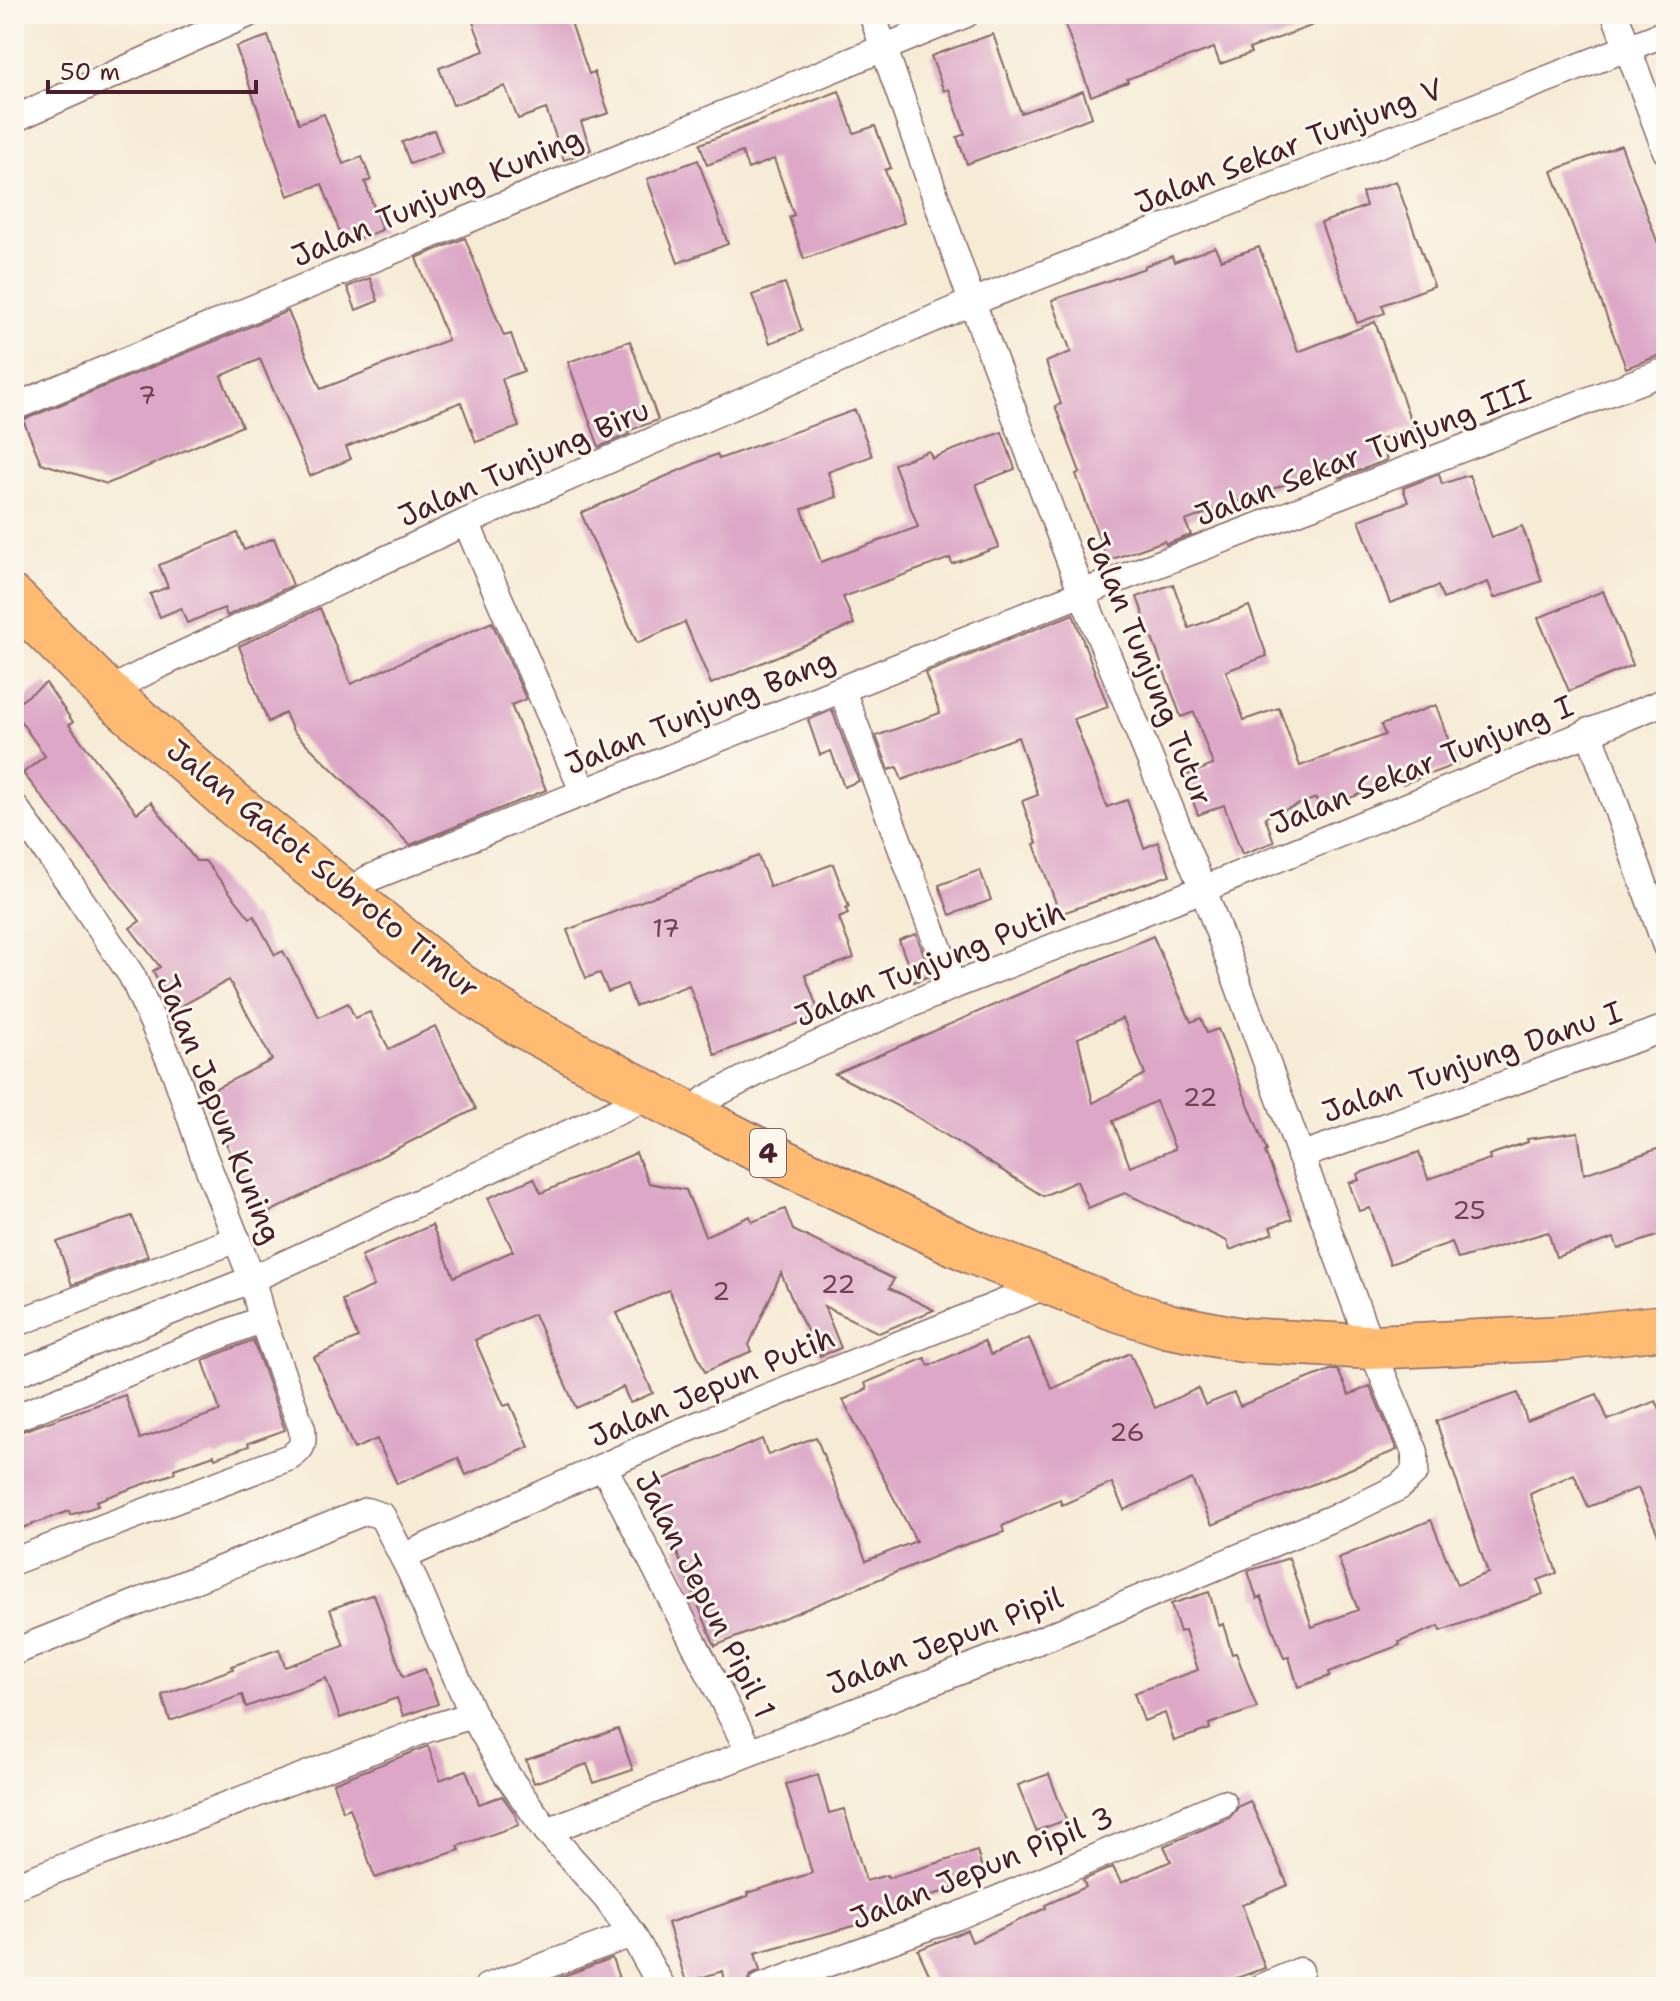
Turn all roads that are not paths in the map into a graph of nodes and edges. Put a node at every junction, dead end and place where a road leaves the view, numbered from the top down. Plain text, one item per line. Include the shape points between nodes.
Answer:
1 (248, 14) edge
2 (872, 14) edge
3 (966, 14) edge
4 (1615, 14) edge
5 (1666, 33) edge
6 (884, 46) junction
7 (1628, 49) junction
8 (14, 119) edge
9 (1666, 151) edge
10 (972, 302) junction
11 (1666, 371) edge
12 (14, 407) edge
13 (466, 522) junction
14 (1082, 593) junction
15 (16, 599) edge
16 (842, 690) junction
17 (107, 692) junction
18 (1666, 701) edge
19 (1589, 731) junction
20 (584, 793) junction
21 (14, 806) edge
22 (1203, 889) junction
23 (343, 894) junction
24 (1666, 946) edge
25 (953, 986) junction
26 (1666, 1028) edge
27 (652, 1095) junction
28 (691, 1115) junction
29 (1300, 1156) junction
30 (237, 1239) junction
31 (252, 1279) junction
32 (1050, 1284) junction
33 (262, 1319) junction
34 (14, 1324) edge
35 (1666, 1327) edge
36 (1371, 1347) junction
37 (14, 1374) edge
38 (14, 1418) edge
39 (604, 1467) junction
40 (403, 1557) junction
41 (14, 1561) edge
42 (14, 1652) edge
43 (473, 1715) junction
44 (749, 1751) junction
45 (1223, 1803) dead end
46 (547, 1831) junction
47 (14, 1886) edge
48 (632, 1934) junction
49 (1300, 1971) dead end
50 (487, 1987) edge
51 (662, 1987) edge
52 (762, 1987) edge
53 (1262, 1987) edge

1 - 8 street
2 - 6 street, Jalan Tunjung Tutur
3 - 6 street, Jalan Tunjung Kuning
4 - 7 street
5 - 7 street, Jalan Sekar Tunjung V
6 - 10 street, Jalan Tunjung Tutur
6 - 12 street, Jalan Tunjung Kuning
7 - 9 street
7 - 10 street, Jalan Sekar Tunjung V
10 - 13 street, Jalan Tunjung Biru
10 - 14 street, Jalan Tunjung Tutur
11 - 14 street, Jalan Sekar Tunjung III
13 - 17 street, Jalan Tunjung Biru
13 - 20 street
14 - 16 street, Jalan Tunjung Bang
14 - 22 street, Jalan Tunjung Tutur
15 - 17 highway, Jalan Gatot Subroto Timur / 4
16 - 20 street, Jalan Tunjung Bang
16 - 25 street
17 - 23 highway, Jalan Gatot Subroto Timur / 4
18 - 19 street, Jalan Sekar Tunjung I
19 - 22 street, Jalan Sekar Tunjung I
19 - 24 street
20 - 23 street, Jalan Tunjung Bang via 370,878
21 - 30 street, Jalan Jepun Kuning via 132,976 175,1072
22 - 25 street, Jalan Tunjung Putih
22 - 29 street, Jalan Tunjung Tutur
23 - 27 highway, Jalan Gatot Subroto Timur / 4 via 459,985
25 - 28 street, Jalan Tunjung Putih via 775,1063 706,1099
26 - 29 street, Jalan Tunjung Danu I
27 - 28 highway, Jalan Gatot Subroto Timur / 4
27 - 31 street, Jalan Jepun Kuning
28 - 32 highway, Jalan Gatot Subroto Timur / 4
29 - 36 street, Jalan Tunjung Tutur
30 - 31 street, Jalan Jepun Kuning
30 - 34 street
31 - 33 street, Jalan Jepun Kuning
31 - 37 street, Jalan Jepun Kuning
32 - 36 highway, Jalan Gatot Subroto Timur / 4 via 1169,1326 1242,1340
32 - 39 street, Jalan Jepun Putih
33 - 38 street
33 - 41 street, Jalan Jepun Kuning via 302,1429 301,1450
35 - 36 highway, Jalan Gatot Subroto Timur / 4 via 1549,1339
36 - 44 street, Jalan Jepun Pipil via 1415,1452 1415,1472 1399,1487 1048,1637
39 - 40 street, Jalan Jepun Putih
39 - 44 street, Jalan Jepun Pipil 1
40 - 42 street via 382,1516 366,1511
40 - 43 street
43 - 46 street
43 - 47 street
44 - 46 street, Jalan Jepun Pipil
45 - 52 street, Jalan Jepun Pipil 3 via 958,1916
46 - 48 street
48 - 50 street
48 - 51 street
49 - 53 street

